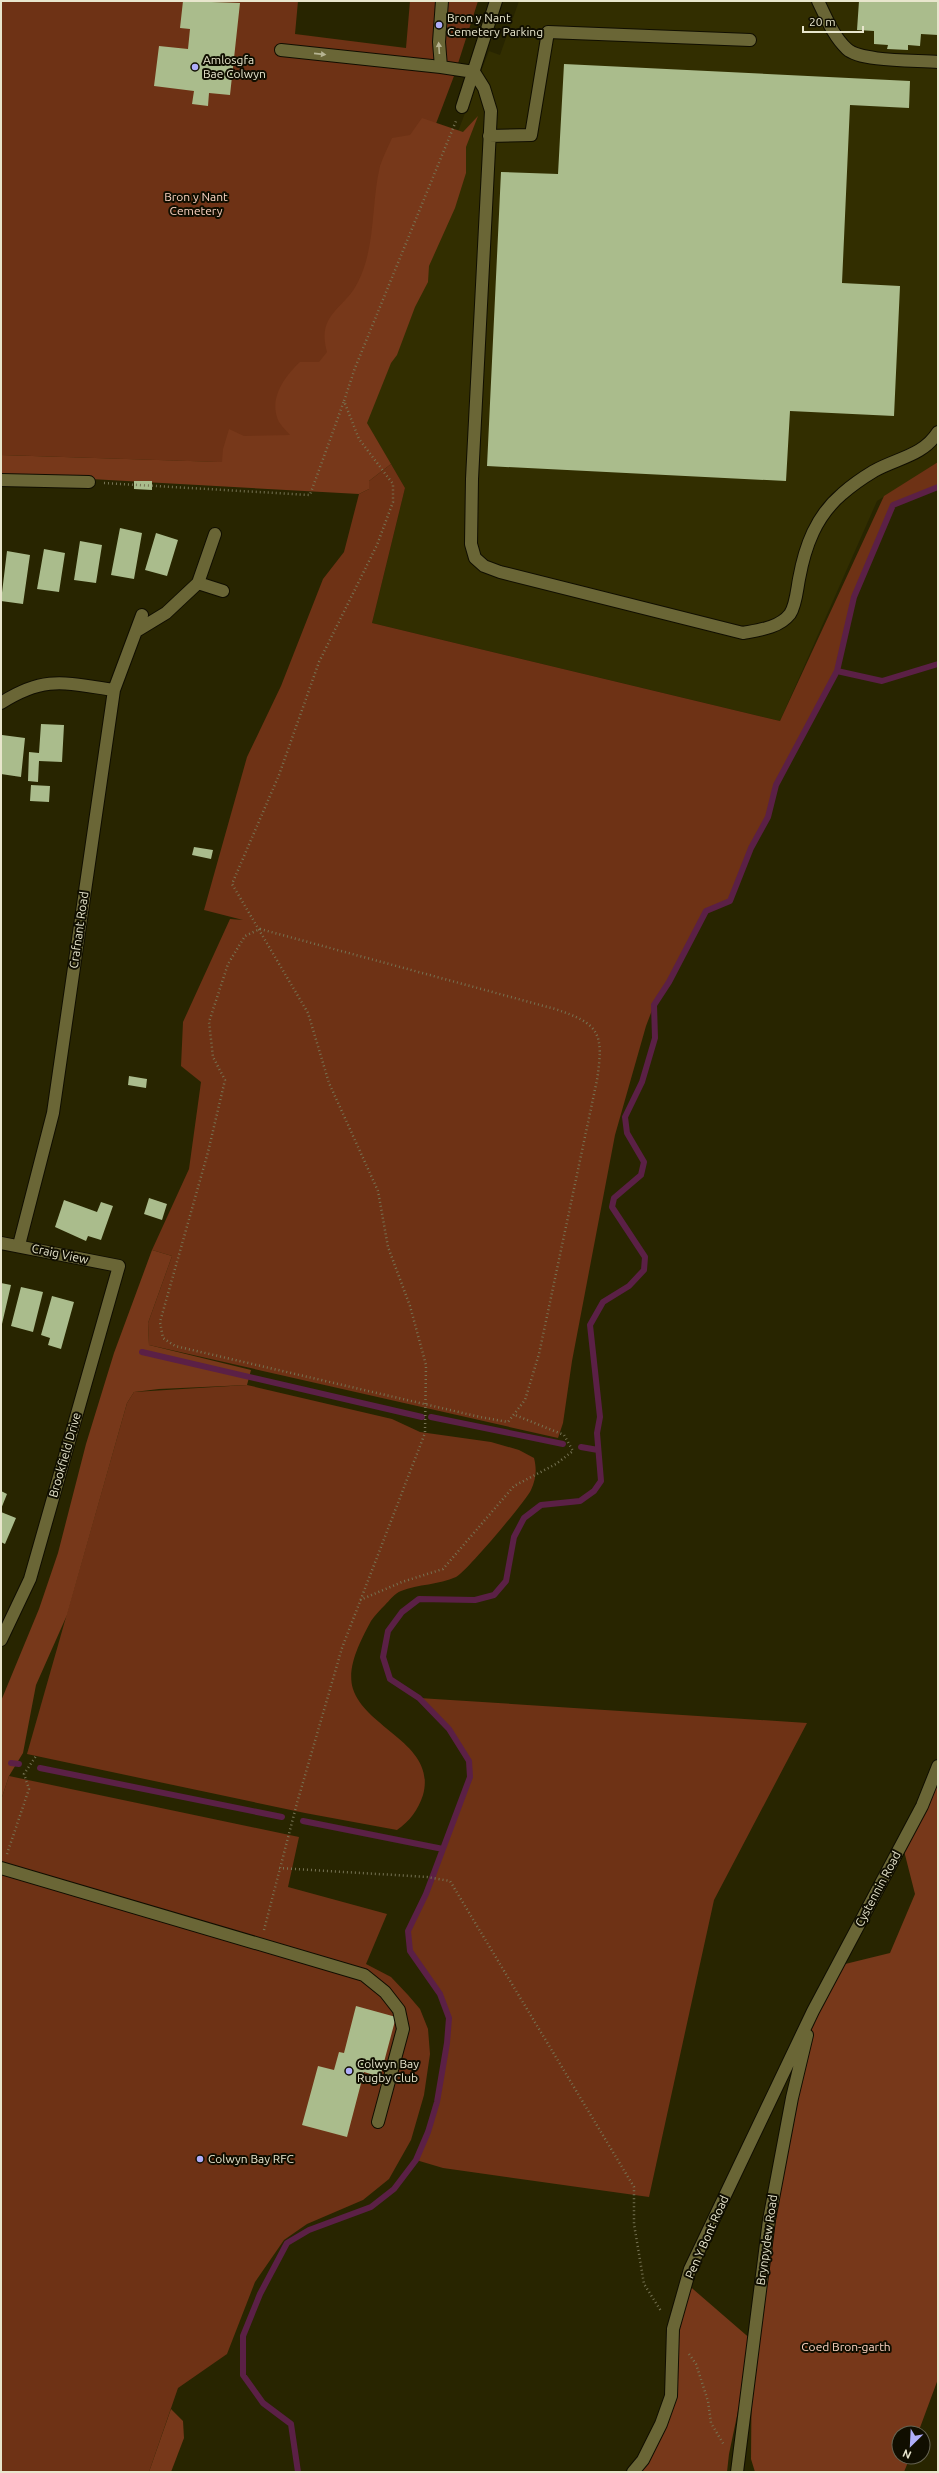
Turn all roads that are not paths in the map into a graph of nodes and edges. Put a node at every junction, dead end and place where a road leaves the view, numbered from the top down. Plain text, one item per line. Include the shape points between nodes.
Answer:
1 (442, 1) edge
2 (496, 1) edge
3 (818, 1) edge
4 (750, 40) dead end
5 (281, 50) dead end
6 (938, 62) edge
7 (441, 67) junction
8 (474, 72) junction
9 (462, 107) road end
10 (489, 136) junction
11 (938, 432) edge
12 (1, 480) edge
13 (89, 482) road end
14 (215, 534) dead end
15 (198, 583) junction
16 (223, 591) dead end
17 (142, 616) dead end
18 (138, 630) junction
19 (114, 690) junction
20 (1, 703) edge
21 (1, 1242) edge
22 (18, 1246) junction
23 (119, 1266) joint
24 (1, 1640) edge
25 (938, 1766) edge
26 (2, 1868) edge
27 (813, 2011) junction
28 (378, 2122) dead end
29 (737, 2470) edge
30 (633, 2472) edge

7 -> 1 street via 439,42
2 - 8 street
3 - 6 street via 840,42 848,50 861,56
4 - 10 street via 548,32 531,135
5 -> 7 street
7 - 8 street
8 - 9 street
8 - 10 street via 484,88 491,111
10 - 11 street via 471,544 475,558 484,566 743,633 776,625 790,614 804,550 821,516 842,494 874,470 915,454 932,442
12 - 13 street
14 - 15 street
15 - 16 street
15 - 18 street via 166,613
17 - 18 street, Crafnant Road
18 - 19 street, Crafnant Road
19 - 20 street via 68,683 42,683 18,692
19 - 22 street, Crafnant Road via 53,1113
21 - 22 street, Craig View
22 - 23 street, Craig View
23 - 24 street, Brookfield Drive via 30,1579
25 - 27 street, Cystennin Road via 922,1806
26 - 28 street via 364,1975 385,1992 399,2010 403,2029
27 - 29 street, Brynpydew Road via 792,2098 769,2220
27 - 30 street, Pen Y Bont Road via 690,2269 673,2329 671,2396 661,2424 643,2460

